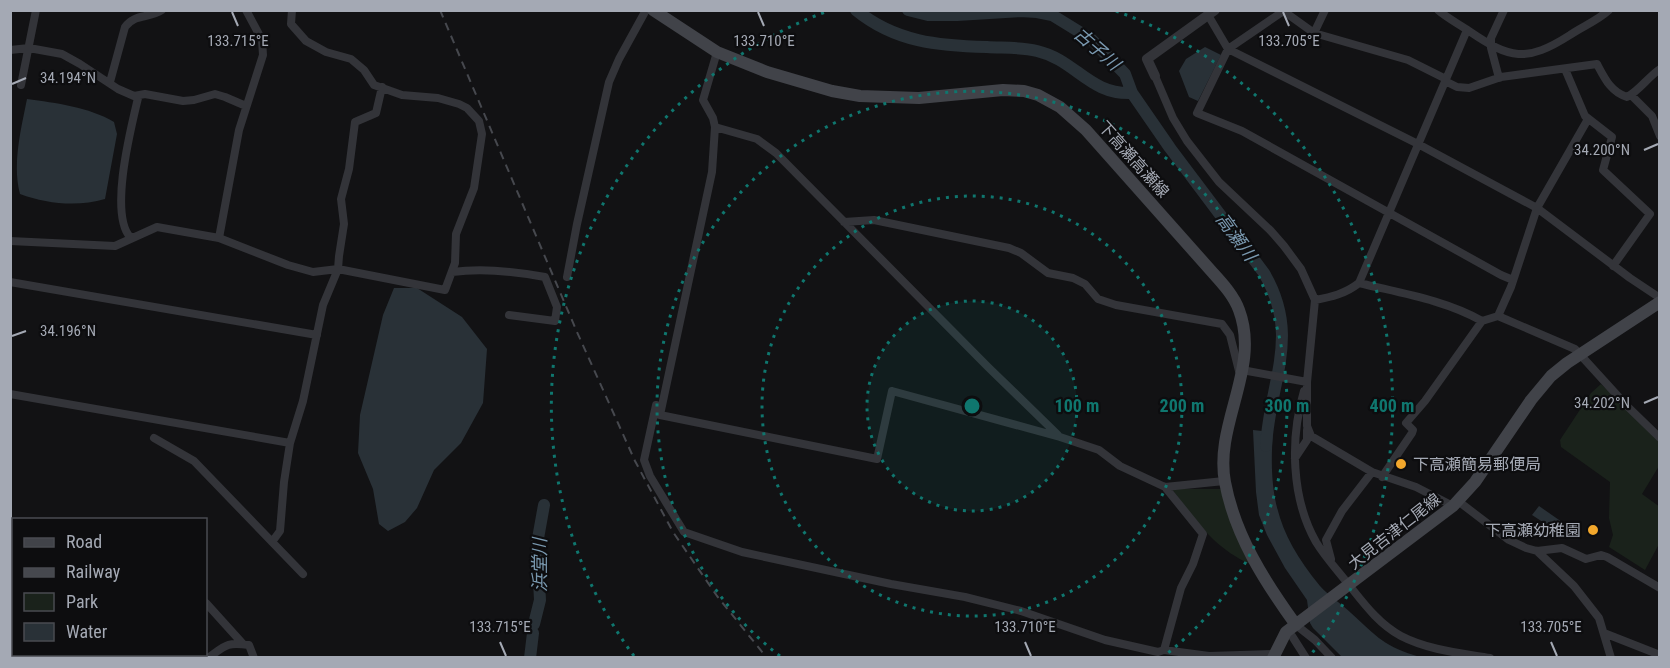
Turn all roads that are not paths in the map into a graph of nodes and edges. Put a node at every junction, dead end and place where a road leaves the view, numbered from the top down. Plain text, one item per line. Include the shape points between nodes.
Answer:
1 (36, 10) edge
2 (162, 10) edge
3 (246, 10) edge
4 (292, 10) edge
5 (646, 10) edge
6 (653, 10) edge
7 (1325, 10) edge
8 (1438, 10) edge
9 (1504, 10) edge
10 (1609, 10) edge
11 (1284, 11) edge
12 (1211, 13) edge
13 (1598, 14) edge
14 (1467, 30) junction
15 (1314, 33) junction
16 (1491, 46) junction
17 (29, 48) junction
18 (1228, 49) junction
19 (10, 50) edge
20 (717, 52) junction
21 (1565, 69) junction
22 (1659, 69) edge
23 (1155, 76) joint
24 (1499, 78) junction
25 (1445, 80) junction
26 (110, 82) junction
27 (21, 85) dead end
28 (382, 87) junction
29 (1631, 95) junction
30 (134, 96) junction
31 (246, 106) junction
32 (1588, 119) junction
33 (715, 127) junction
34 (1659, 136) edge
35 (1418, 144) junction
36 (1537, 208) junction
37 (1389, 212) junction
38 (844, 222) junction
39 (134, 237) junction
40 (219, 238) junction
41 (10, 241) edge
42 (1613, 266) junction
43 (338, 269) junction
44 (452, 272) junction
45 (567, 277) dead end
46 (1513, 280) junction
47 (10, 282) edge
48 (1359, 283) junction
49 (1315, 300) junction
50 (1659, 300) edge
51 (508, 315) dead end
52 (1498, 316) junction
53 (1482, 321) junction
54 (316, 335) junction
55 (1580, 355) junction
56 (1242, 370) junction
57 (1307, 382) junction
58 (10, 394) edge
59 (656, 405) dead end
60 (1307, 426) junction
61 (1060, 437) junction
62 (154, 438) dead end
63 (1659, 438) edge
64 (290, 443) junction
65 (1295, 458) junction
66 (1372, 472) junction
67 (1382, 477) junction
68 (1224, 481) junction
69 (1165, 487) junction
70 (1456, 503) junction
71 (272, 542) junction
72 (1537, 551) junction
73 (1333, 565) junction
74 (303, 574) dead end
75 (1350, 586) junction
76 (1659, 588) edge
77 (207, 604) edge
78 (1291, 629) junction
79 (1604, 633) junction
80 (243, 645) junction
81 (1159, 653) edge
82 (1659, 655) edge
83 (1273, 656) edge
84 (208, 657) edge
85 (254, 657) edge
86 (1306, 657) edge
87 (1332, 657) edge
88 (1490, 657) edge
89 (1611, 657) edge

1 - 17 street
2 - 26 street via 130,20 124,27
3 - 31 street via 262,39 263,55
4 - 28 street via 291,24 306,41 351,59 374,85
5 - 45 street via 609,82
6 - 20 main road, 下高瀬高瀬線
7 - 15 street
8 - 14 street
9 - 16 street
10 - 13 street
11 - 15 street
11 - 18 street
12 - 18 street
12 - 23 street via 1147,59
13 - 16 street via 1564,39 1534,52 1508,54
14 - 16 street
14 - 25 street
15 - 25 street via 1408,60
16 - 24 street
17 - 19 street
17 - 26 street via 62,54
17 - 27 street
18 - 35 street
18 - 37 street via 1197,112 1242,131
20 - 33 street via 703,100
20 - 56 main road, 下高瀬高瀬線 via 767,72 860,96 919,98 1024,91 1060,107 1086,130 1232,297 1243,325
21 - 24 street
21 - 29 street via 1597,64 1618,95
21 - 32 street
22 - 29 street
23 - 49 street via 1187,141 1219,182 1284,246 1301,269
24 - 25 street via 1469,88
25 - 35 street
26 - 30 street
28 - 43 street via 376,113 355,122 341,199 344,225
28 - 44 street via 402,95 459,104 479,121 482,134 474,188 456,234
29 - 34 street via 1652,116
30 - 31 street via 194,100 215,94
30 - 39 street via 138,98 129,135 121,205 127,233
31 - 40 street
32 - 36 street
32 - 42 street via 1611,137 1603,170 1650,214
33 - 38 street via 757,140 776,153
33 - 61 street via 712,172 660,415 877,459 892,391
35 - 36 street
35 - 37 street
36 - 42 street
36 - 46 street
37 - 46 street
37 - 48 street
38 - 56 street via 874,220 1009,248 1047,273 1085,284 1098,299 1222,324 1230,335 1239,371
38 - 61 street
39 - 40 street via 157,227
39 - 41 street via 115,246
40 - 43 street via 288,266 314,272
42 - 50 street
43 - 44 street via 445,290
43 - 54 street
44 - 51 street via 505,270 545,277 557,307 555,321
46 - 52 street
47 - 54 street
48 - 49 street via 1339,295
48 - 53 street via 1444,304
49 - 57 street
50 - 55 main road, 大見吉津仁尾線
52 - 53 street
52 - 55 street via 1575,349
53 - 67 street via 1406,423 1412,433
54 - 64 street
55 - 63 street
55 - 70 main road, 大見吉津仁尾線 via 1557,371 1539,391
56 - 57 street
56 - 68 main road, 下高瀬高瀬線 via 1224,448
57 - 60 street
57 - 65 street via 1296,428
58 - 64 street
59 - 81 street via 644,460 684,532 742,552 1021,611 1105,640
60 - 65 street via 1307,440
60 - 66 street via 1311,436
61 - 69 street via 1099,450 1120,466
62 - 71 street via 194,460
64 - 71 street via 279,531
65 - 73 street via 1308,525
66 - 67 street
66 - 73 street via 1326,540
67 - 70 street
68 - 69 street
68 - 78 main road, 下高瀬高瀬線 via 1258,569
69 - 81 street via 1203,534
70 - 72 street via 1509,540
70 - 75 main road, 大見吉津仁尾線
71 - 74 street
72 - 76 street via 1562,548 1586,559 1601,555
72 - 79 street via 1574,586 1599,618
73 - 75 street
75 - 78 main road, 大見吉津仁尾線
75 - 88 street via 1372,615 1402,636 1450,651
77 - 80 street
78 - 83 main road, 大見吉津仁尾線
78 - 86 street
78 - 87 street via 1315,640
79 - 82 street
79 - 89 street
80 - 84 street via 226,643
80 - 85 street via 249,645
81 - 83 street

